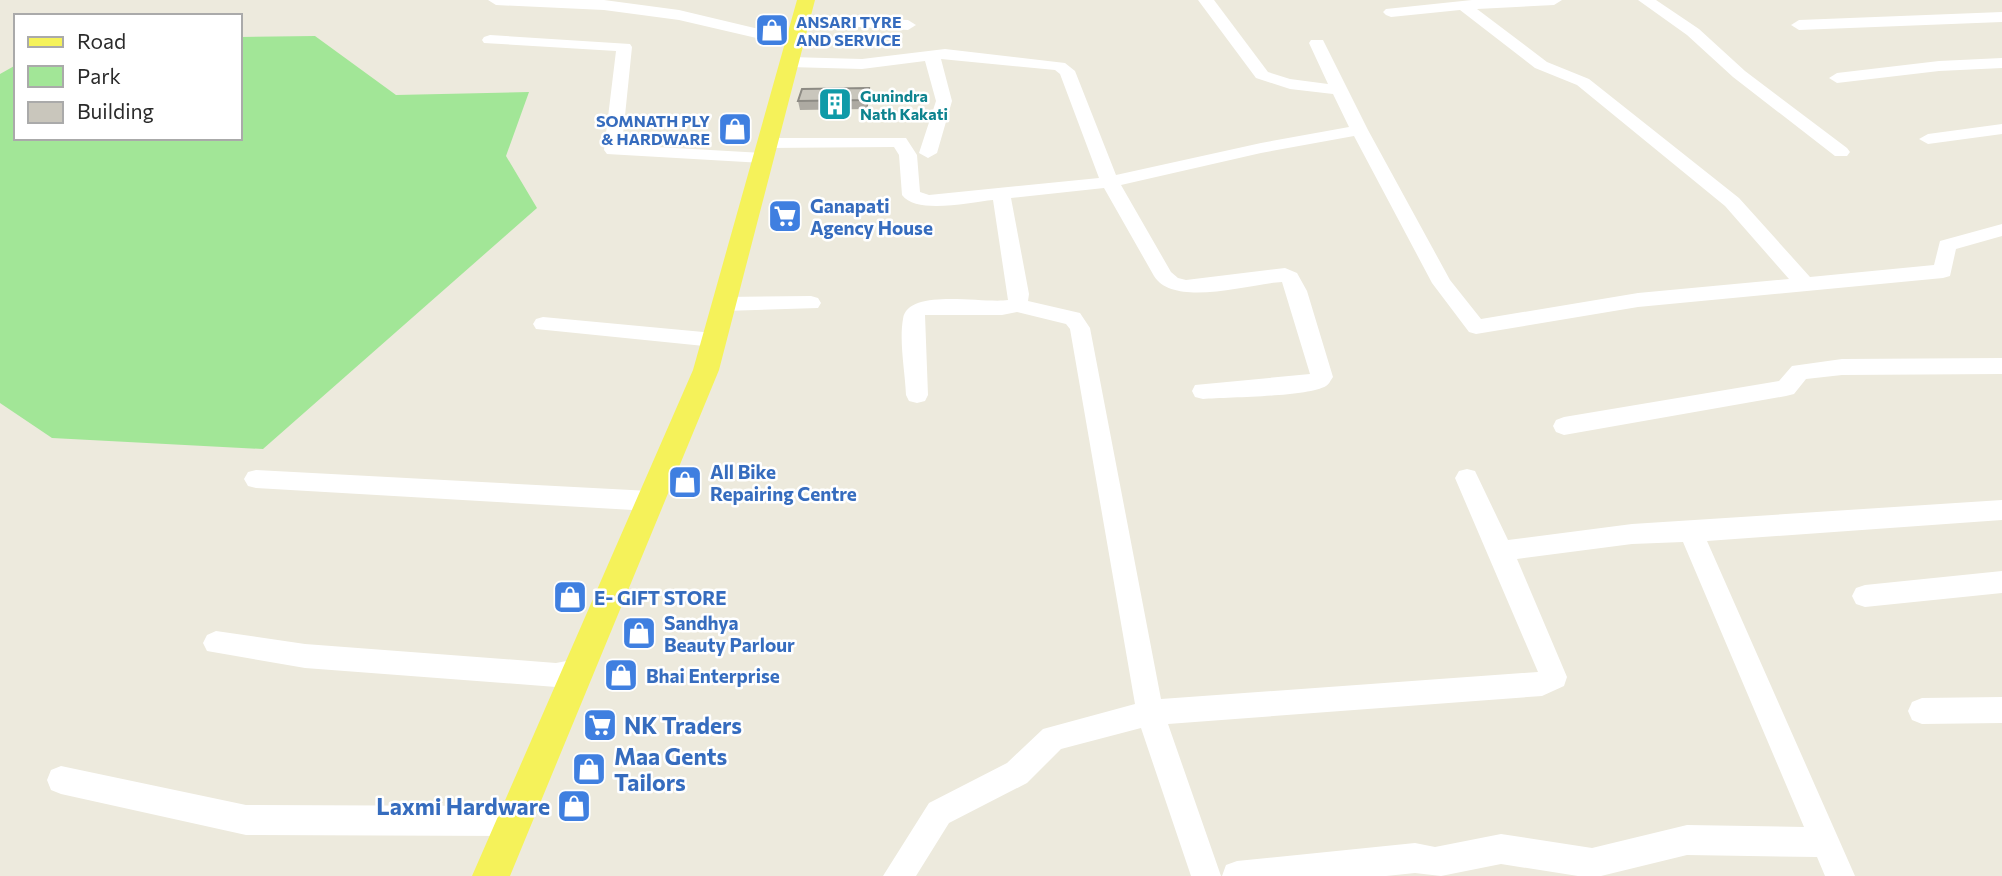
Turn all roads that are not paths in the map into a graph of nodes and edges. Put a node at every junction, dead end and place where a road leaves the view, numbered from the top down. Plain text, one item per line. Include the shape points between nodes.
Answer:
1 (496, 0) edge
2 (1206, 0) edge
3 (1543, 0) edge
4 (1554, 0) edge
5 (1646, 0) edge
6 (1463, 5) junction
7 (1391, 12) dead end
8 (2002, 17) edge
9 (908, 25) dead end
10 (1799, 25) dead end
11 (798, 31) edge
12 (490, 40) dead end
13 (1317, 43) dead end
14 (932, 55) junction
15 (2002, 63) edge
16 (1837, 78) dead end
17 (1339, 89) junction
18 (2002, 129) edge
19 (1359, 130) junction
20 (1928, 139) dead end
21 (765, 150) junction
22 (1841, 152) dead end
23 (928, 153) dead end
24 (1110, 182) junction
25 (1001, 194) junction
26 (2002, 230) edge
27 (1804, 283) junction
28 (811, 303) dead end
29 (724, 304) junction
30 (1017, 305) junction
31 (544, 324) dead end
32 (714, 341) junction
33 (2002, 366) edge
34 (1203, 391) dead end
35 (917, 395) dead end
36 (1564, 426) dead end
37 (1467, 478) dead end
38 (256, 479) dead end
39 (650, 501) junction
40 (2002, 510) edge
41 (1692, 533) junction
42 (1501, 551) junction
43 (2002, 582) edge
44 (1865, 596) dead end
45 (216, 643) dead end
46 (577, 671) junction
47 (2002, 710) edge
48 (1922, 711) dead end
49 (1150, 713) junction
50 (61, 780) dead end
51 (512, 821) junction
52 (1824, 842) junction
53 (1438, 869) edge
54 (1594, 870) edge
55 (900, 875) edge
56 (491, 876) edge
57 (1206, 876) edge
58 (1237, 876) edge
59 (1840, 876) edge

1 - 11 street via 604,5
2 - 17 street via 1260,75
3 - 4 street
3 - 6 street
5 - 22 street via 1693,32 1739,74
6 - 7 street
6 - 27 street via 1541,65 1583,82 1732,202
8 - 10 street
9 - 11 street
11 - 14 street via 862,64
11 - 21 main road
12 - 21 street via 624,47 613,150
13 - 17 street
14 - 23 street via 944,101
14 - 24 street via 1059,66 1067,71
15 - 16 street
17 - 19 street
18 - 20 street
19 - 24 street
19 - 27 street via 1442,283 1476,327 1638,300
21 - 25 street via 900,142 908,155 911,195 927,201
21 - 29 main road
24 - 25 street
24 - 34 street via 1171,283 1186,287 1284,275 1294,283 1322,377 1306,383
25 - 30 street via 1019,294
26 - 27 street via 1947,245 1943,271
28 - 29 street
29 - 32 main road
30 - 35 street via 918,310 913,317
30 - 49 street via 1073,318 1080,328
31 - 32 street
32 - 39 main road
33 - 36 street via 1842,367 1800,372 1786,388
37 - 42 street
38 - 39 street
39 - 46 main road
40 - 41 street
41 - 42 street via 1632,534
41 - 52 street
42 - 49 street via 1554,677 1542,684
43 - 44 street
45 - 46 street via 304,656 556,675
46 - 51 main road
47 - 48 street
49 - 55 street via 1054,738 1017,773 939,813
49 - 57 street
50 - 51 street via 246,820
51 - 56 main road
52 - 54 street via 1687,840
52 - 59 street
53 - 54 street via 1501,849
53 - 58 street via 1415,858

